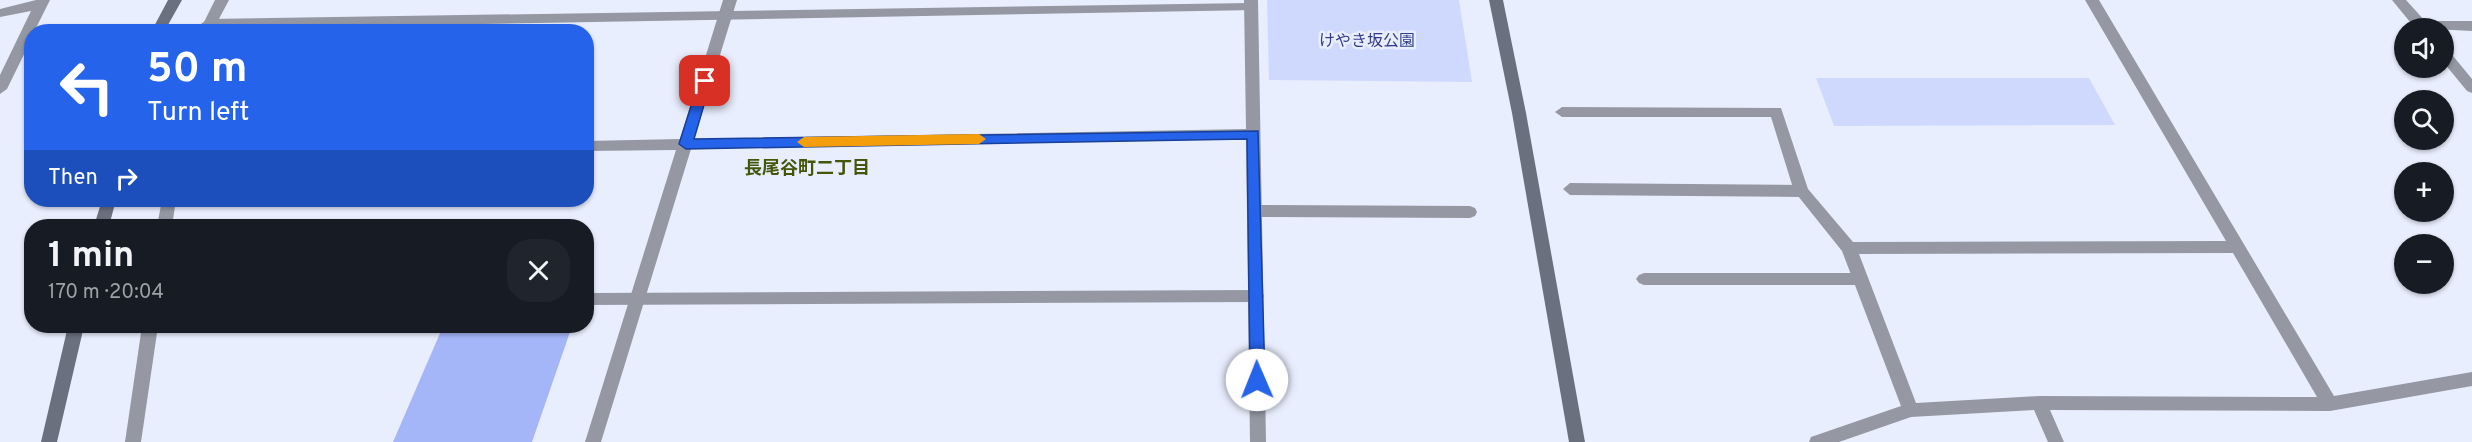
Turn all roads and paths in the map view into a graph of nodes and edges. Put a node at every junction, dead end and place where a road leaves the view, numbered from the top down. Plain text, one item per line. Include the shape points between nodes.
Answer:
1 (175, 0) edge
2 (222, 0) edge
3 (730, 0) edge
4 (1496, 0) edge
5 (2091, 0) edge
6 (2399, 0) edge
7 (40, 3) edge
8 (1251, 3) edge
9 (0, 13) edge
10 (724, 17) junction
11 (2414, 18) edge
12 (30, 24) edge
13 (162, 24) edge
14 (209, 24) edge
15 (395, 24) edge
16 (2454, 26) edge
17 (2472, 26) edge
18 (24, 37) edge
19 (2454, 66) edge
20 (2472, 88) edge
21 (0, 89) edge
22 (1562, 112) dead end
23 (1253, 134) junction
24 (686, 144) junction
25 (594, 146) edge
26 (1570, 189) dead end
27 (1801, 190) junction
28 (1254, 211) junction
29 (1470, 212) dead end
30 (1849, 248) junction
31 (2239, 248) junction
32 (1644, 279) dead end
33 (1860, 279) junction
34 (1256, 296) junction
35 (638, 298) junction
36 (594, 299) edge
37 (74, 333) edge
38 (149, 333) edge
39 (2472, 379) edge
40 (2039, 403) junction
41 (2330, 404) junction
42 (1911, 410) junction
43 (49, 442) edge
44 (133, 442) edge
45 (593, 442) edge
46 (1258, 442) edge
47 (1577, 442) edge
48 (1817, 442) edge
49 (2056, 442) edge

1 - 13 street
2 - 14 street
3 - 10 street
4 - 47 street
5 - 31 street
6 - 11 street
7 - 9 street
7 - 12 street
8 - 10 street
8 - 23 street
10 - 15 street
10 - 24 street
16 - 17 street
18 - 21 street
19 - 20 street
22 - 27 street via 1776,112
23 - 24 street
23 - 28 street
24 - 25 street
24 - 35 street
26 - 27 street
27 - 30 street
28 - 29 street
28 - 34 street
30 - 31 street
30 - 33 street
31 - 41 street
32 - 33 street
33 - 42 street
34 - 35 street
34 - 46 street
35 - 36 street
35 - 45 street
37 - 43 street
38 - 44 street
39 - 41 street
40 - 41 street
40 - 42 street
40 - 49 street
42 - 48 street

